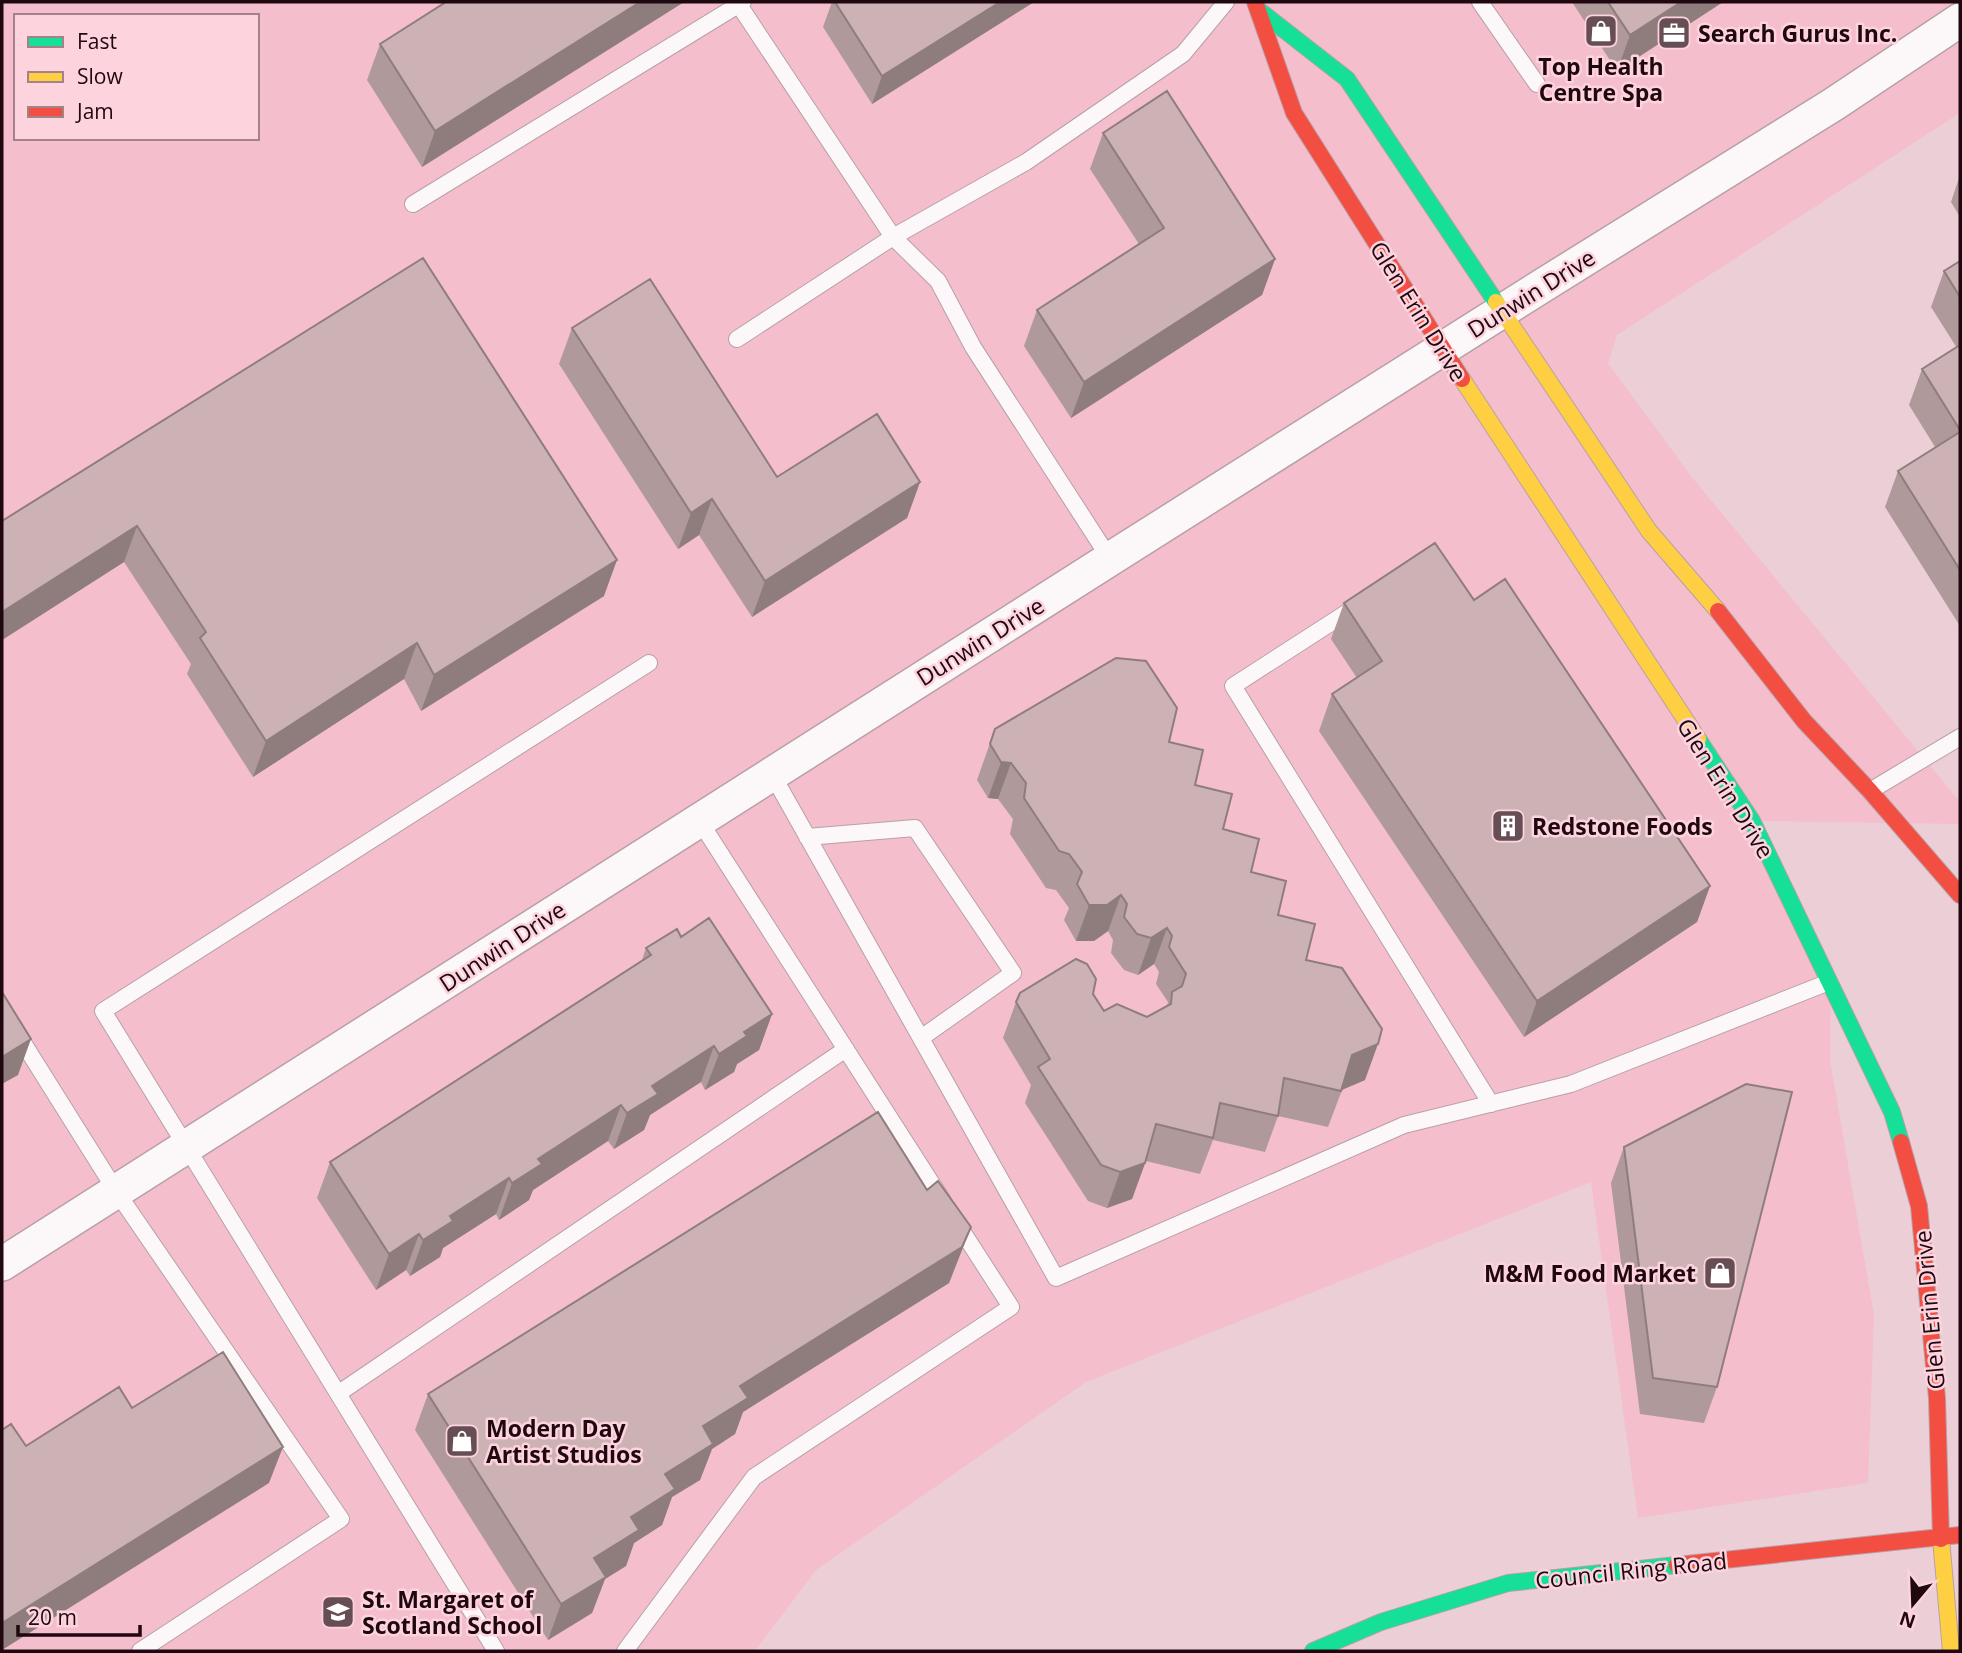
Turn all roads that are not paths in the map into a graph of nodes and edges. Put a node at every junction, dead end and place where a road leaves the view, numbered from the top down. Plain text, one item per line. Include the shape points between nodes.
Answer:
1 (1226, 2) edge
2 (1480, 2) edge
3 (741, 3) edge
4 (1258, 6) edge
5 (1960, 20) edge
6 (1536, 84) dead end
7 (413, 204) dead end
8 (893, 237) junction
9 (1502, 311) junction
10 (737, 339) dead end
11 (1443, 348) junction
12 (1110, 559) junction
13 (1371, 597) edge
14 (649, 663) dead end
15 (1960, 737) edge
16 (772, 774) junction
17 (1870, 790) junction
18 (699, 820) junction
19 (807, 837) junction
20 (1960, 895) edge
21 (1831, 981) junction
22 (2, 1009) edge
23 (921, 1038) junction
24 (846, 1049) junction
25 (1491, 1104) junction
26 (188, 1146) junction
27 (116, 1191) junction
28 (2, 1264) edge
29 (339, 1393) junction
30 (1960, 1535) edge
31 (1941, 1537) junction
32 (140, 1651) edge
33 (496, 1651) edge
34 (625, 1651) edge
35 (1313, 1651) edge
36 (1951, 1651) edge

1 - 8 lane via 1182,54 1026,162
2 - 6 lane
3 - 7 lane
3 - 8 lane
4 - 9 street, Glen Erin Drive via 1346,79
4 - 11 street, Glen Erin Drive via 1294,113
5 - 9 street, Dunwin Drive
8 - 10 lane
8 - 12 lane via 938,281 973,347
9 - 11 street, Dunwin Drive
9 - 17 street, Glen Erin Drive via 1649,531 1804,721
11 - 12 street, Dunwin Drive
11 - 21 street, Glen Erin Drive via 1752,821
12 - 16 street, Dunwin Drive
13 - 25 lane via 1233,687
14 - 26 lane via 103,1011
15 - 17 lane
16 - 18 street, Dunwin Drive
16 - 19 lane
17 - 20 street, Glen Erin Drive
18 - 24 lane
18 - 26 street, Dunwin Drive
19 - 23 lane
19 - 23 lane via 915,828 1013,972
21 - 25 lane via 1571,1084
21 - 31 street, Glen Erin Drive via 1892,1112 1919,1206 1937,1398
22 - 27 lane
23 - 25 lane via 1056,1278 1405,1125
24 - 29 lane
24 - 34 lane via 1010,1307 754,1477
26 - 27 street, Dunwin Drive
26 - 29 lane
27 - 28 street, Dunwin Drive
27 - 32 lane via 341,1519
29 - 33 lane
30 - 31 street, Council Ring Road
31 - 35 street, Council Ring Road via 1508,1583 1381,1622
31 - 36 street, Glen Erin Drive

